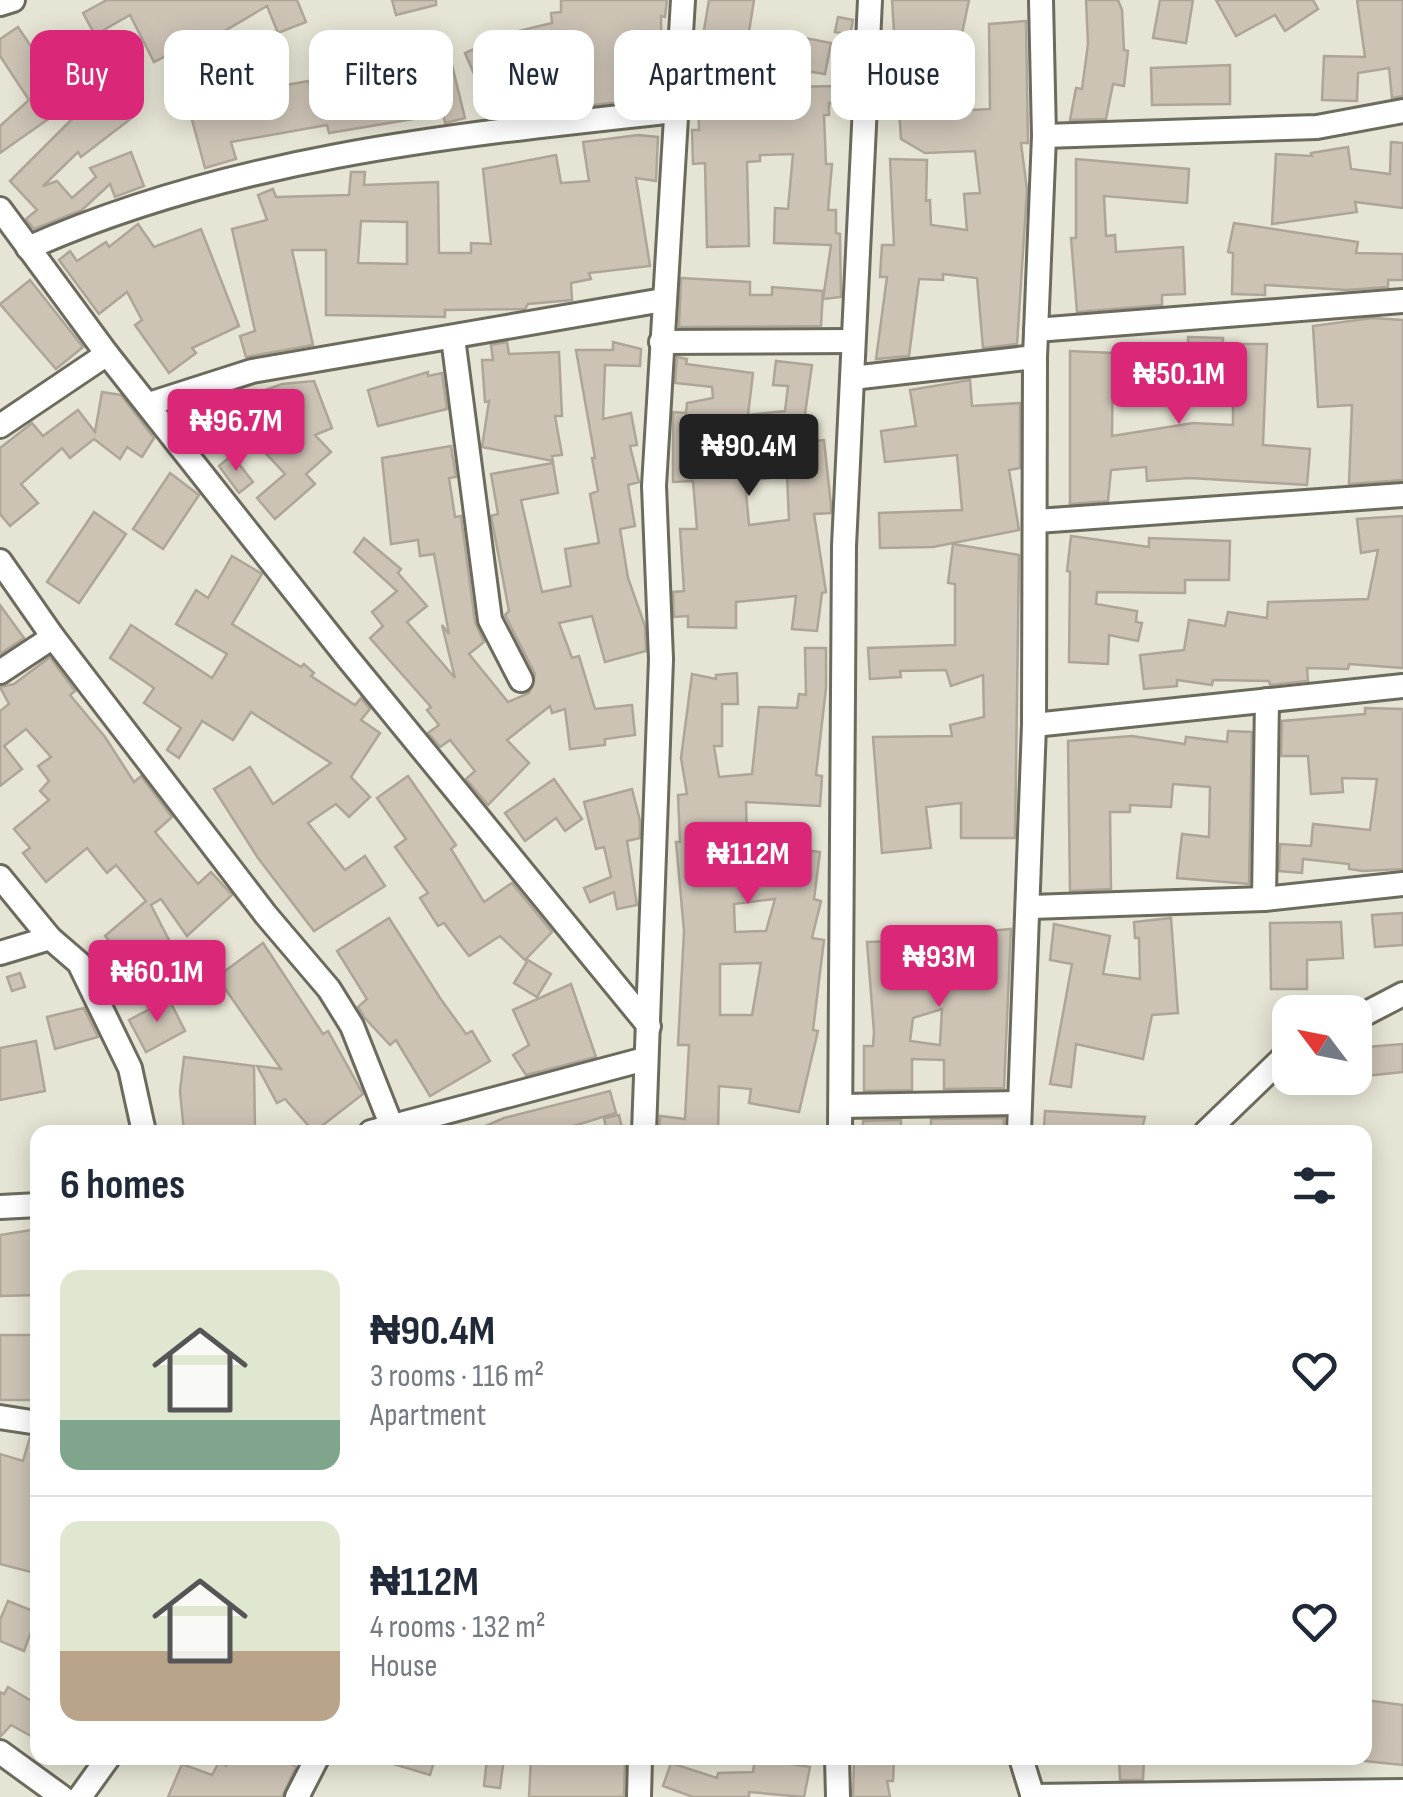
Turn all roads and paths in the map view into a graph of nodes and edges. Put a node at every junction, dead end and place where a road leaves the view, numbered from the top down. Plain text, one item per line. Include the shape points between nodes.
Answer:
1 (13, 0) edge
2 (683, 0) edge
3 (870, 0) edge
4 (1041, 0) edge
5 (0, 4) edge
6 (681, 30) edge
7 (1403, 110) edge
8 (614, 118) edge
9 (674, 120) edge
10 (1044, 136) junction
11 (0, 209) edge
12 (28, 248) junction
13 (663, 300) junction
14 (1403, 301) edge
15 (1036, 330) junction
16 (453, 338) junction
17 (662, 342) junction
18 (852, 342) junction
19 (107, 354) junction
20 (1035, 357) junction
21 (852, 378) junction
22 (149, 404) junction
23 (0, 426) edge
24 (1403, 495) edge
25 (1037, 521) junction
26 (0, 561) edge
27 (53, 637) junction
28 (0, 672) edge
29 (520, 680) dead end
30 (1403, 686) edge
31 (1267, 700) junction
32 (1034, 725) junction
33 (0, 877) edge
34 (1403, 884) edge
35 (18, 900) junction
36 (1264, 900) junction
37 (1030, 907) junction
38 (50, 938) junction
39 (7, 949) edge
40 (1403, 994) edge
41 (1372, 1010) edge
42 (649, 1026) junction
43 (645, 1059) junction
44 (1272, 1068) edge
45 (1018, 1103) junction
46 (841, 1106) junction
47 (142, 1125) edge
48 (392, 1125) edge
49 (412, 1125) edge
50 (644, 1125) edge
51 (840, 1125) edge
52 (1019, 1125) edge
53 (1213, 1125) edge
54 (30, 1205) edge
55 (0, 1207) edge
56 (0, 1417) edge
57 (30, 1422) edge
58 (0, 1752) edge
59 (103, 1765) edge
60 (313, 1765) edge
61 (640, 1765) edge
62 (837, 1765) edge
63 (1023, 1765) edge
64 (1403, 1791) edge
65 (1227, 1795) edge
66 (1069, 1796) edge
67 (62, 1797) edge
68 (80, 1797) edge
69 (297, 1797) edge
70 (640, 1797) edge
71 (838, 1797) edge
72 (1032, 1797) edge

1 - 5 street
2 - 6 street
3 - 18 street
4 - 10 street
7 - 10 street via 1317,127
8 - 12 street via 310,158 104,214
9 - 13 street
10 - 15 street
11 - 12 street
12 - 19 street
13 - 16 street
13 - 17 street
14 - 15 street
15 - 20 street
16 - 22 street via 252,371
16 - 29 street via 490,620
17 - 18 street
17 - 42 street via 654,486 662,658
18 - 21 street
19 - 22 street
19 - 23 street
20 - 21 street
20 - 25 street
21 - 46 street via 844,546
22 - 42 street
24 - 25 street
25 - 32 street
26 - 27 street
27 - 28 street
27 - 48 street via 330,989
30 - 31 street
31 - 32 street
31 - 36 street
32 - 37 street
33 - 35 street
34 - 36 street
35 - 38 street
35 - 39 street
36 - 37 street
37 - 45 street
38 - 39 street
38 - 47 street via 79,963 130,1068
40 - 41 street
42 - 43 street
43 - 49 street
43 - 50 street
44 - 53 street
45 - 46 street
45 - 52 street
46 - 51 street
54 - 55 street
56 - 57 street
58 - 67 street
59 - 68 street
60 - 69 street
61 - 70 street
62 - 71 street
63 - 72 street
64 - 65 street
65 - 66 street
66 - 72 street

